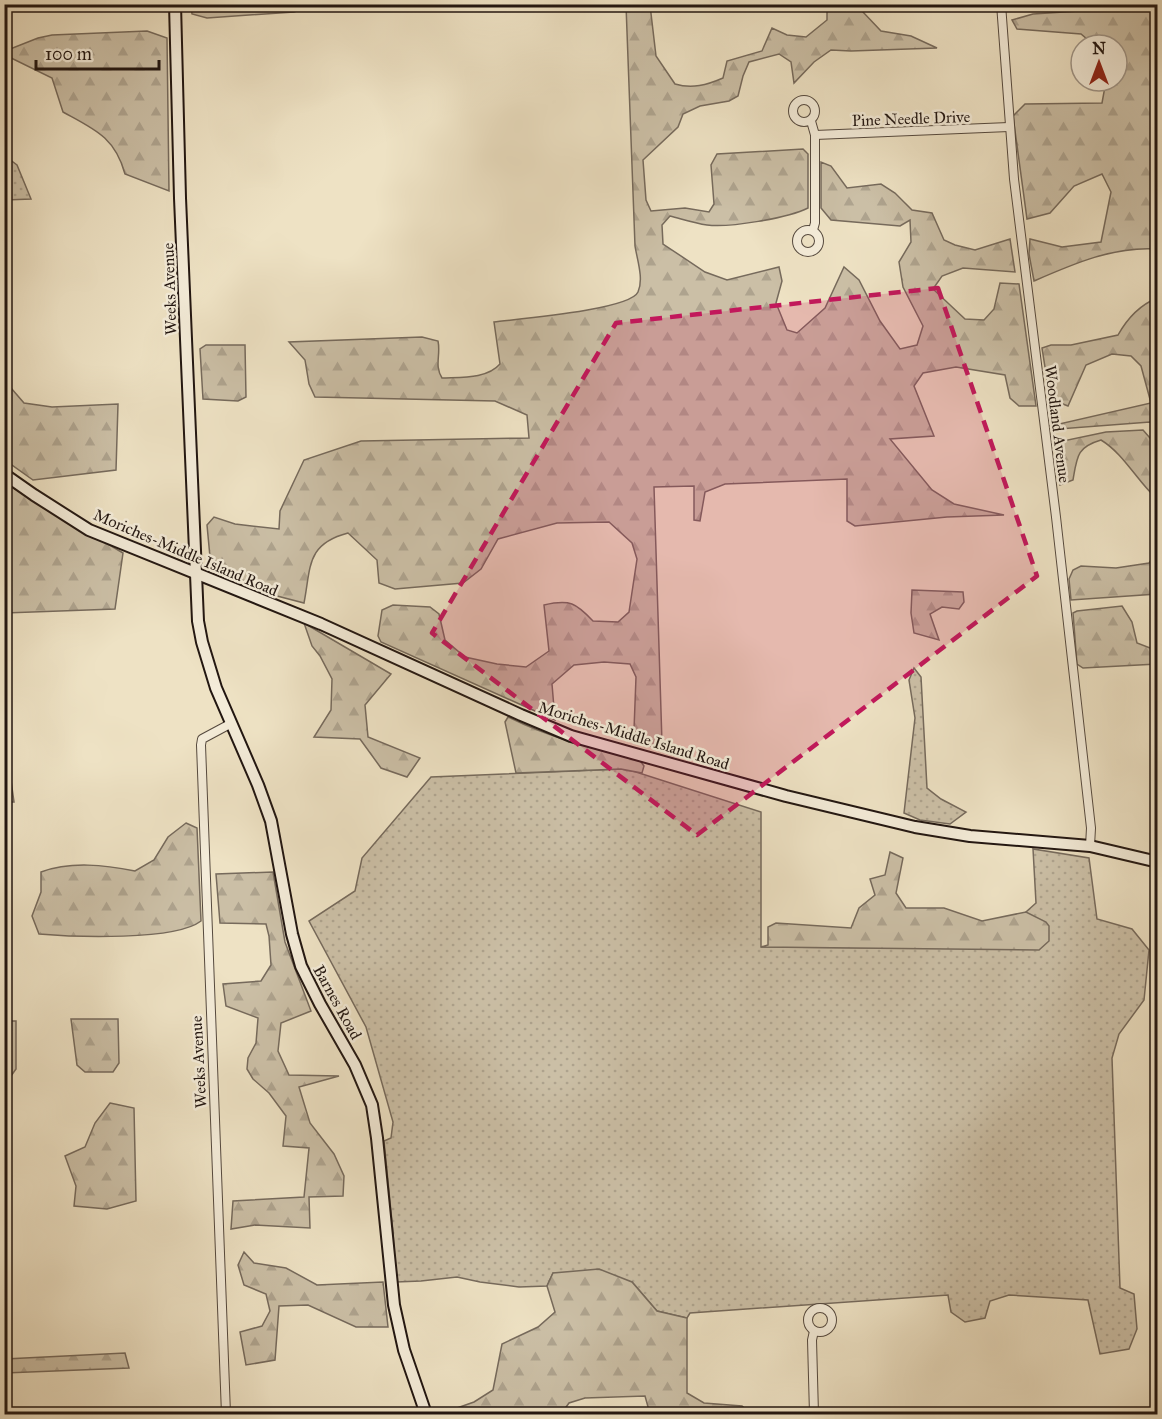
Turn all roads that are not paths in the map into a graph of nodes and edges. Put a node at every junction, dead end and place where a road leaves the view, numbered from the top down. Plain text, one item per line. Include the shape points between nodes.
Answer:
1 (175, 4) edge
2 (1001, 4) edge
3 (811, 121) dead end
4 (1009, 127) junction
5 (815, 135) junction
6 (813, 230) dead end
7 (4, 474) edge
8 (195, 573) junction
9 (230, 724) junction
10 (1090, 846) junction
11 (1158, 862) edge
12 (814, 1331) dead end
13 (1158, 1411) edge
14 (226, 1414) edge
15 (426, 1414) edge
16 (814, 1414) edge
17 (1128, 1414) edge

1 - 8 street, Weeks Avenue
2 - 4 street, Woodland Avenue
3 - 5 street
4 - 5 street, Pine Needle Drive
4 - 10 street, Woodland Avenue via 1083,750
5 - 6 street
7 - 8 street, Moriches-Middle Island Road via 89,530
8 - 9 street, Barnes Road via 202,642
8 - 10 street, Moriches-Middle Island Road via 321,624 572,736 786,796 915,827 970,836
9 - 14 street, Weeks Avenue via 202,739 201,745
9 - 15 street, Barnes Road via 271,821 301,966 355,1065 372,1105 394,1305 404,1350
10 - 11 street, Moriches-Middle Island Road
12 - 16 street
13 - 17 street

